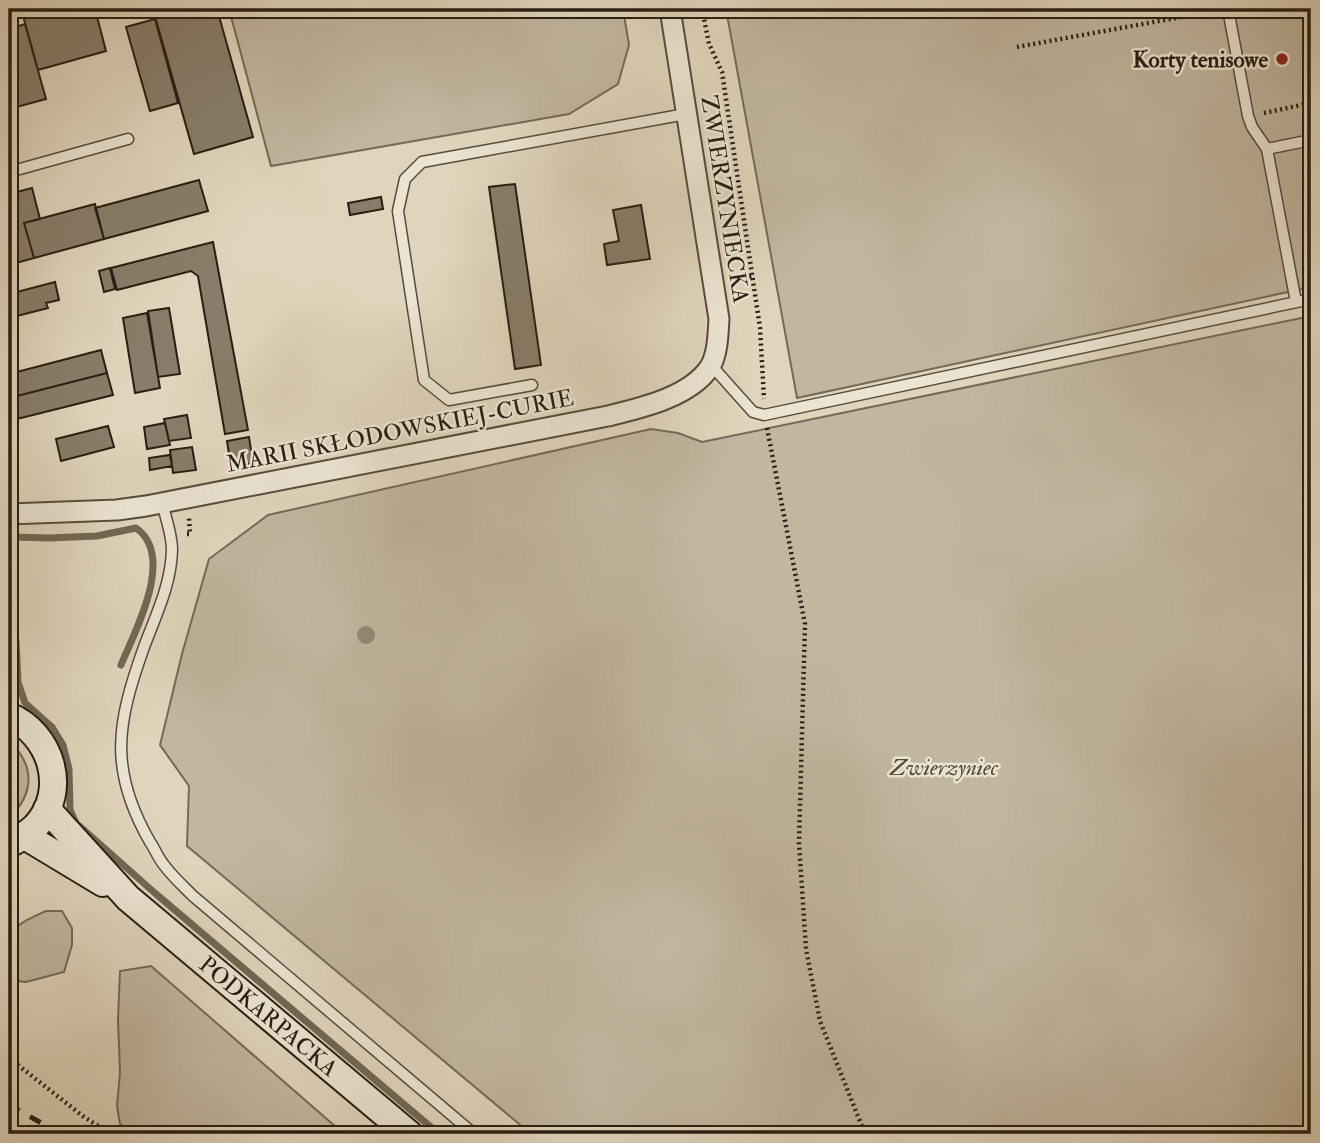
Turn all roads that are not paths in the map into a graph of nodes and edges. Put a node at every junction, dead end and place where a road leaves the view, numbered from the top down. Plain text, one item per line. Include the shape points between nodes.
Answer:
1 (670, 9) edge
2 (1228, 9) edge
3 (686, 114) junction
4 (128, 139) dead end
5 (1311, 140) edge
6 (1267, 149) junction
7 (9, 172) edge
8 (1311, 299) edge
9 (1296, 302) junction
10 (711, 365) junction
11 (532, 385) dead end
12 (162, 503) junction
13 (9, 514) edge
14 (9, 716) edge
15 (47, 809) junction
16 (17, 840) edge
17 (128, 898) junction
18 (409, 1134) edge
19 (474, 1134) edge

1 - 3 street, ZWIERZYNIECKA
2 - 6 lane via 1248,116
3 - 10 street, ZWIERZYNIECKA via 719,319
3 - 11 lane via 422,162 405,179 398,211 424,380 449,400
4 - 7 lane
5 - 6 lane
6 - 9 lane
8 - 9 lane
9 - 10 lane via 764,415 753,412
10 - 12 street, MARII SKŁODOWSKIEJ-CURIE via 700,378 669,397 608,416
12 - 13 street, MARII SKŁODOWSKIEJ-CURIE via 117,510
12 - 19 lane via 172,547 170,575 131,686 120,739 124,782 140,825 162,863 193,896
14 - 15 main road via 32,731 50,759 52,793
15 - 16 main road via 38,824
15 - 17 main road, PODKARPACKA
16 - 17 main road, PODKARPACKA
17 - 18 main road, PODKARPACKA

